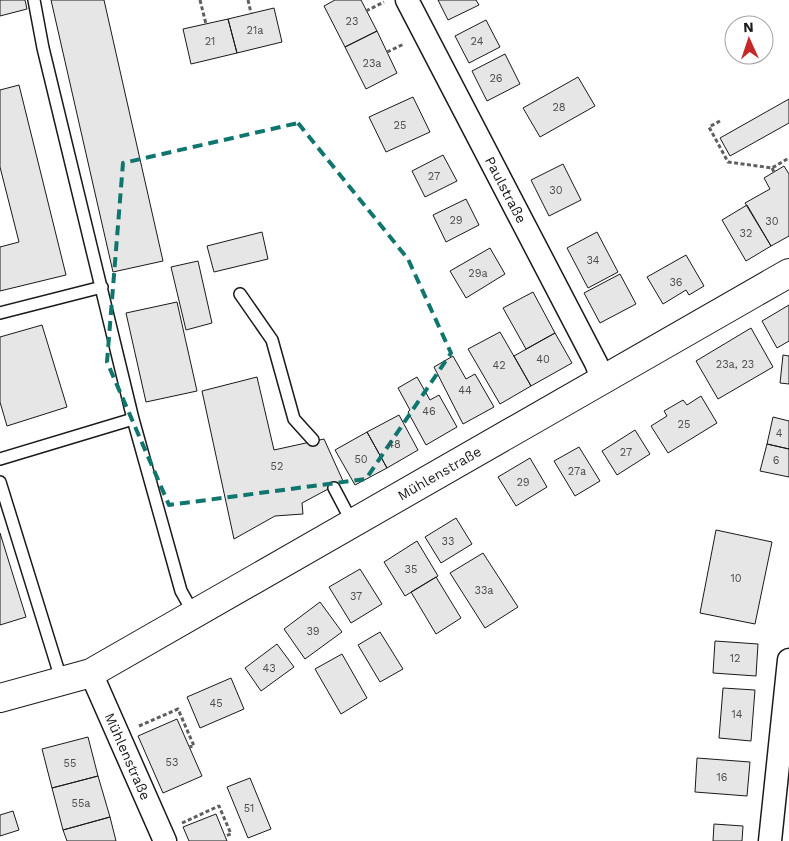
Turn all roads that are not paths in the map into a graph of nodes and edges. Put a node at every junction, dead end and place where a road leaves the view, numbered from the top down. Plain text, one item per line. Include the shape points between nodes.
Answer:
1 (34, 0) edge
2 (407, 0) edge
3 (789, 273) edge
4 (102, 286) junction
5 (240, 294) dead end
6 (0, 313) edge
7 (603, 381) junction
8 (133, 419) junction
9 (313, 440) dead end
10 (0, 459) edge
11 (0, 482) edge
12 (334, 488) dead end
13 (353, 524) junction
14 (194, 615) junction
15 (789, 660) edge
16 (90, 673) junction
17 (62, 682) junction
18 (0, 698) edge
19 (163, 836) edge
20 (770, 841) edge

1 - 4 lane
2 - 7 street, Paulstraße
3 - 7 main road, Mühlenstraße
4 - 6 lane
4 - 8 lane
5 - 9 lane via 272,340 294,419
7 - 13 main road, Mühlenstraße
8 - 10 lane
8 - 14 lane via 181,591
11 - 17 lane
12 - 13 lane
13 - 14 main road, Mühlenstraße
14 - 16 main road, Mühlenstraße
15 - 20 street
16 - 17 main road, Mühlenstraße
16 - 19 street, Mühlenstraße
17 - 18 main road, Mühlenstraße

